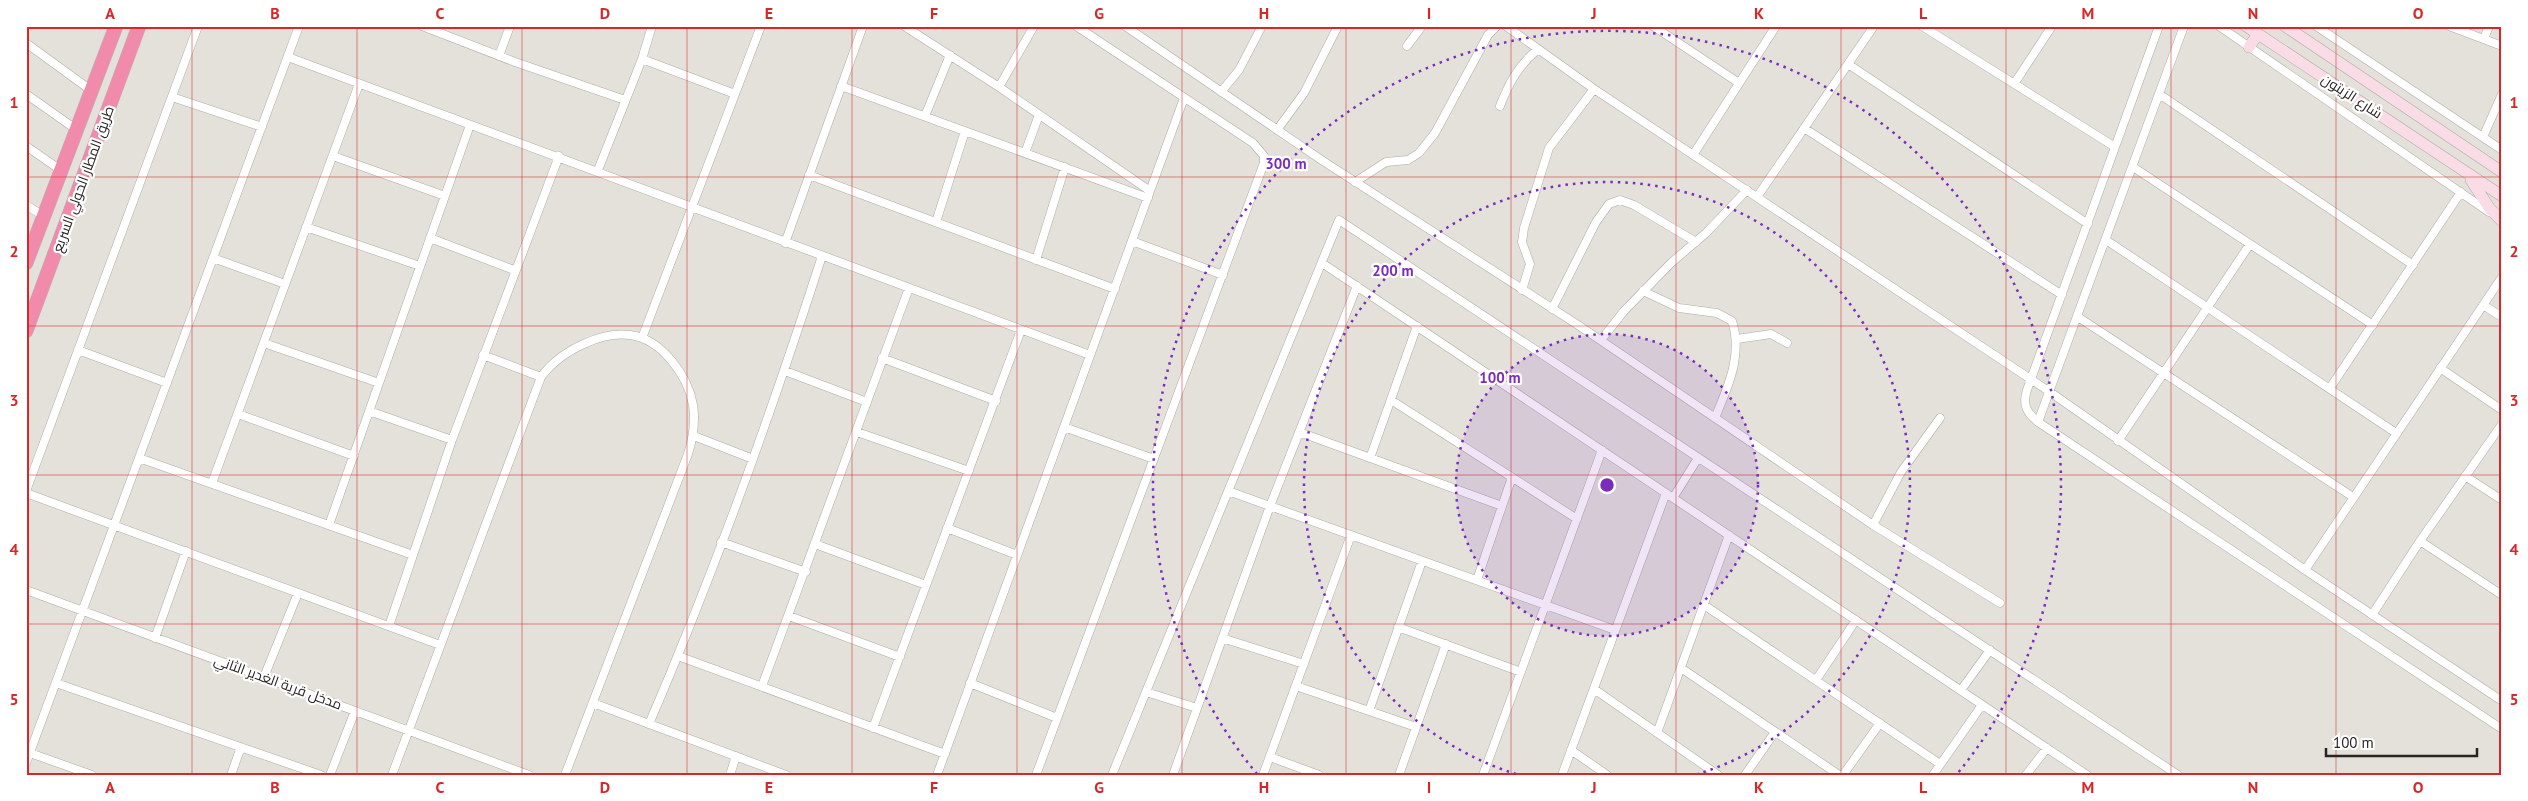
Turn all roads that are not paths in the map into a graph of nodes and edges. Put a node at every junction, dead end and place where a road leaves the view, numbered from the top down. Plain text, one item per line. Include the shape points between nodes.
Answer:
1 (116, 26) edge
2 (139, 26) edge
3 (198, 26) edge
4 (299, 26) edge
5 (422, 26) edge
6 (510, 26) edge
7 (652, 26) edge
8 (761, 26) edge
9 (853, 26) edge
10 (904, 26) edge
11 (1034, 26) edge
12 (1076, 26) edge
13 (1125, 26) edge
14 (1262, 26) edge
15 (1338, 26) edge
16 (1422, 26) edge
17 (1506, 26) edge
18 (1653, 26) edge
19 (1776, 26) edge
20 (1874, 26) edge
21 (1922, 26) edge
22 (2052, 26) edge
23 (2160, 26) edge
24 (2184, 26) edge
25 (2219, 26) edge
26 (2246, 26) edge
27 (2316, 26) edge
28 (2449, 26) edge
29 (2489, 26) edge
30 (1494, 27) edge
31 (2285, 27) edge
32 (863, 28) edge
33 (2258, 34) junction
34 (2484, 39) junction
35 (26, 43) edge
36 (1407, 46) dead end
37 (2502, 46) edge
38 (2249, 47) junction
39 (1537, 50) junction
40 (950, 55) junction
41 (499, 56) junction
42 (288, 57) junction
43 (642, 59) junction
44 (1848, 64) junction
45 (359, 84) junction
46 (1739, 84) junction
47 (2014, 84) junction
48 (842, 86) junction
49 (999, 88) junction
50 (1594, 89) junction
51 (92, 91) junction
52 (1221, 92) junction
53 (2384, 92) junction
54 (26, 94) edge
55 (735, 94) junction
56 (2159, 94) junction
57 (2502, 94) edge
58 (172, 97) junction
59 (1184, 98) junction
60 (625, 100) junction
61 (1500, 106) dead end
62 (2371, 109) junction
63 (2416, 115) junction
64 (925, 116) junction
65 (1039, 116) junction
66 (470, 125) junction
67 (262, 127) junction
68 (1804, 128) junction
69 (77, 130) junction
70 (1277, 130) junction
71 (965, 131) junction
72 (2406, 132) junction
73 (2482, 137) junction
74 (26, 146) edge
75 (2115, 147) junction
76 (2502, 150) edge
77 (1025, 153) junction
78 (1693, 155) junction
79 (333, 156) junction
80 (559, 156) junction
81 (2489, 164) junction
82 (1064, 167) junction
83 (2133, 167) junction
84 (2457, 167) junction
85 (2502, 167) edge
86 (598, 170) junction
87 (62, 171) junction
88 (2502, 172) edge
89 (809, 175) junction
90 (1355, 182) junction
91 (1747, 190) junction
92 (2461, 192) junction
93 (1149, 194) junction
94 (445, 196) junction
95 (2502, 196) edge
96 (1757, 197) junction
97 (26, 205) edge
98 (691, 208) junction
99 (45, 217) junction
100 (2502, 221) edge
101 (936, 222) junction
102 (2088, 224) junction
103 (306, 227) junction
104 (430, 238) junction
105 (2106, 240) junction
106 (1132, 241) junction
107 (1696, 242) junction
108 (785, 243) junction
109 (2250, 244) junction
110 (822, 256) junction
111 (213, 258) junction
112 (1036, 260) junction
113 (27, 262) edge
114 (1322, 263) junction
115 (420, 266) junction
116 (2413, 266) junction
117 (49, 269) junction
118 (514, 270) junction
119 (1223, 275) junction
120 (2502, 277) edge
121 (285, 284) junction
122 (1357, 286) junction
123 (909, 288) junction
124 (1114, 289) junction
125 (1522, 290) junction
126 (1643, 291) junction
127 (2062, 295) junction
128 (2483, 305) junction
129 (2208, 308) junction
130 (1552, 309) junction
131 (29, 312) edge
132 (2078, 317) junction
133 (2502, 318) edge
134 (2373, 325) junction
135 (1417, 326) junction
136 (1022, 330) junction
137 (26, 332) edge
138 (642, 338) junction
139 (1736, 339) junction
140 (1601, 340) junction
141 (264, 343) junction
142 (1787, 343) dead end
143 (78, 350) junction
144 (483, 355) junction
145 (1090, 355) junction
146 (882, 358) junction
147 (2440, 368) junction
148 (785, 371) junction
149 (2164, 374) junction
150 (541, 377) junction
151 (2031, 380) junction
152 (167, 383) junction
153 (379, 383) junction
154 (2330, 388) junction
155 (2050, 392) junction
156 (1391, 400) junction
157 (996, 401) junction
158 (867, 402) junction
159 (369, 410) junction
160 (2502, 410) edge
161 (238, 414) junction
162 (1715, 418) junction
163 (1940, 418) dead end
164 (2038, 422) junction
165 (2502, 424) edge
166 (1064, 427) junction
167 (857, 432) junction
168 (1299, 432) junction
169 (2396, 433) junction
170 (694, 436) junction
171 (452, 440) junction
172 (2118, 442) junction
173 (1602, 450) junction
174 (354, 456) junction
175 (139, 458) junction
176 (1370, 458) junction
177 (1698, 458) junction
178 (753, 459) junction
179 (1154, 459) junction
180 (969, 471) junction
181 (2465, 476) junction
182 (1512, 477) junction
183 (212, 483) junction
184 (1228, 491) junction
185 (26, 492) edge
186 (1666, 493) junction
187 (2353, 497) junction
188 (1673, 498) junction
189 (2502, 500) edge
190 (1270, 506) junction
191 (1502, 506) junction
192 (1577, 519) junction
193 (114, 525) junction
194 (329, 525) junction
195 (1873, 525) junction
196 (947, 528) junction
197 (1351, 535) junction
198 (1729, 535) junction
199 (2420, 541) junction
200 (721, 542) junction
201 (815, 544) junction
202 (186, 551) junction
203 (413, 555) junction
204 (1017, 555) junction
205 (1422, 561) junction
206 (2304, 570) junction
207 (806, 572) junction
208 (1477, 580) junction
209 (926, 585) junction
210 (26, 590) edge
211 (298, 593) junction
212 (2502, 595) edge
213 (2000, 603) dead end
214 (1545, 605) junction
215 (1704, 605) junction
216 (82, 611) junction
217 (2372, 615) junction
218 (789, 616) junction
219 (1856, 620) junction
220 (389, 626) junction
221 (1398, 627) junction
222 (1615, 630) junction
223 (156, 638) junction
224 (1222, 638) junction
225 (1446, 644) junction
226 (440, 645) junction
227 (1990, 650) junction
228 (678, 656) junction
229 (900, 656) junction
230 (1304, 664) junction
231 (1681, 668) junction
232 (1521, 672) junction
233 (264, 678) junction
234 (1816, 680) junction
235 (56, 683) junction
236 (970, 683) junction
237 (762, 686) junction
238 (1296, 686) junction
239 (1594, 689) junction
240 (1960, 690) junction
241 (1146, 692) junction
242 (2502, 702) edge
243 (593, 703) junction
244 (1982, 705) junction
245 (1197, 708) junction
246 (355, 711) junction
247 (1369, 711) junction
248 (1057, 718) junction
249 (1880, 723) junction
250 (649, 724) junction
251 (1416, 727) junction
252 (872, 728) junction
253 (2502, 729) edge
254 (409, 730) junction
255 (1776, 732) junction
256 (1657, 733) junction
257 (241, 747) junction
258 (2046, 748) junction
259 (1571, 750) junction
260 (30, 753) junction
261 (945, 754) junction
262 (736, 756) junction
263 (1270, 757) junction
264 (26, 763) edge
265 (1940, 764) junction
266 (92, 775) edge
267 (231, 775) edge
268 (320, 775) edge
269 (330, 775) edge
270 (392, 775) edge
271 (529, 775) edge
272 (565, 775) edge
273 (730, 775) edge
274 (786, 775) edge
275 (937, 775) edge
276 (1036, 775) edge
277 (1112, 775) edge
278 (1173, 775) edge
279 (1263, 775) edge
280 (1319, 775) edge
281 (1399, 775) edge
282 (1483, 775) edge
283 (1562, 775) edge
284 (1607, 775) edge
285 (1718, 775) edge
286 (1745, 775) edge
287 (1841, 775) edge
288 (1932, 775) edge
289 (2026, 775) edge
290 (2087, 775) edge
291 (2178, 775) edge

1 - 51 highway, طريق المطار الحولي السريع
2 - 117 highway, طريق المطار الحولي السريع
3 - 58 street
4 - 42 street
5 - 41 street
6 - 41 street
7 - 43 street
8 - 55 street
9 - 32 street
10 - 40 street
11 - 49 street
12 - 59 street
13 - 52 street
14 - 52 street via 1239,70
15 - 70 street via 1304,93
16 - 36 street
17 - 39 street
18 - 46 street
19 - 46 street
20 - 44 street
21 - 47 street
22 - 47 street
23 - 75 street
24 - 56 street
25 - 38 street
26 - 33 main road, شارع الزيتون
27 - 73 street
28 - 34 street
29 - 34 street
30 - 90 street via 1435,133 1419,153 1408,160 1386,162
31 - 53 main road, شارع الزيتون
32 - 48 street
33 - 38 main road
33 - 62 main road, شارع الزيتون
34 - 37 street
35 - 51 street
38 - 92 street
39 - 50 street
39 - 61 street via 1511,78
40 - 49 street
40 - 64 street
41 - 60 street
42 - 45 street
42 - 67 street
43 - 55 street
43 - 60 street
44 - 68 street
44 - 102 street
45 - 66 street
45 - 79 street
46 - 78 street
47 - 75 street
48 - 64 street
48 - 89 street
49 - 65 street
50 - 78 street
50 - 125 street via 1549,148 1524,228 1522,242 1530,264
51 - 69 highway, طريق المطار الحولي السريع
52 - 70 street
53 - 62 main road via 2381,106
53 - 63 main road, شارع الزيتون
54 - 69 street
55 - 98 street
56 - 83 street
56 - 116 street
57 - 73 street
58 - 67 street
58 - 143 street
59 - 93 street
59 - 119 street via 1253,144 1264,156
60 - 86 street
62 - 72 main road, شارع الزيتون
63 - 72 main road via 2407,118
63 - 81 main road, شارع الزيتون
64 - 71 street
65 - 77 street
65 - 93 street
66 - 80 street
66 - 94 street
67 - 111 street
68 - 96 street
68 - 127 street
69 - 87 highway, طريق المطار الحولي السريع
70 - 90 street
71 - 77 street
71 - 101 street
72 - 84 main road, شارع الزيتون
73 - 76 street
74 - 87 street
75 - 102 street
77 - 82 street
78 - 91 street
79 - 94 street
79 - 103 street
80 - 86 street
80 - 118 street
81 - 85 main road
81 - 88 main road, شارع الزيتون
82 - 93 street
82 - 112 street
83 - 105 street
83 - 109 street
84 - 95 main road
84 - 100 main road via 2473,181 2490,209
86 - 98 street
87 - 99 highway, طريق المطار الحولي السريع
89 - 101 street
89 - 108 street
90 - 125 street
91 - 96 street
91 - 107 street
92 - 100 street
92 - 116 street
93 - 106 street
94 - 104 street
96 - 151 street
97 - 99 street
98 - 108 street
98 - 138 street
99 - 113 highway, طريق المطار الحولي السريع
101 - 112 street
102 - 127 street
103 - 115 street
103 - 121 street
104 - 115 street
104 - 118 street
105 - 129 street
105 - 132 street
106 - 119 street
106 - 124 street
107 - 126 street
107 - 130 street via 1634,205 1620,200 1609,204 1596,222
108 - 110 street
109 - 129 street
109 - 134 street
110 - 123 street
110 - 148 street
111 - 121 street
111 - 152 street
112 - 124 street
113 - 117 highway via 37,268
114 - 122 street
114 - 177 street via 1339,220
114 - 184 street
115 - 153 street
116 - 134 street
117 - 131 highway, طريق المطار الحولي السريع
118 - 144 street
119 - 179 street
120 - 128 street
121 - 141 street
122 - 135 street
122 - 168 street
123 - 136 street
123 - 146 street
124 - 145 street
125 - 130 street
126 - 139 street via 1679,308 1716,313 1732,321
126 - 140 street
127 - 151 street
128 - 133 street
128 - 147 street
129 - 149 street
129 - 154 street
130 - 140 street
131 - 137 highway, طريق المطار الحولي السريع
132 - 149 street
132 - 155 street
134 - 154 street
135 - 156 street
135 - 173 street
136 - 145 street
136 - 157 street
138 - 150 street via 630,335 596,339 562,355
138 - 170 street via 664,353 687,387 693,404
139 - 142 street via 1771,334
139 - 162 street via 1733,374
140 - 162 street
141 - 153 street
141 - 161 street
143 - 152 street
143 - 185 street
144 - 150 street
144 - 171 street
145 - 166 street
146 - 157 street
146 - 158 street
147 - 160 street
147 - 169 street
148 - 158 street
148 - 178 street
149 - 172 street
149 - 187 street
150 - 226 street
151 - 155 street
151 - 164 street via 2024,398 2026,410
152 - 175 street
153 - 159 street
154 - 169 street
155 - 164 street
155 - 172 street
156 - 176 street
156 - 182 street
157 - 180 street
158 - 167 street
159 - 171 street
159 - 174 street
161 - 174 street
161 - 183 street
162 - 195 street
163 - 195 street via 1901,472
164 - 253 street
165 - 181 street
166 - 179 street
166 - 204 street
167 - 180 street
167 - 201 street
168 - 176 street
168 - 190 street
169 - 187 street
170 - 178 street
170 - 243 street
171 - 203 street
172 - 206 street
173 - 186 street
173 - 192 street
174 - 194 street
175 - 183 street
175 - 193 street
176 - 191 street
177 - 188 street
177 - 227 street
178 - 200 street
179 - 248 street
180 - 196 street
181 - 189 street
181 - 199 street
182 - 191 street
182 - 192 street
183 - 194 street
184 - 190 street
184 - 241 street
185 - 193 street
186 - 188 street
186 - 222 street
187 - 206 street
188 - 198 street
190 - 197 street
190 - 224 street
191 - 208 street
192 - 214 street
193 - 202 street
193 - 216 street
194 - 203 street
195 - 213 street
196 - 204 street
196 - 209 street
197 - 205 street
197 - 230 street
198 - 215 street
198 - 219 street
199 - 212 street
199 - 217 street
200 - 207 street
200 - 228 street
201 - 207 street
201 - 209 street
202 - 211 street
202 - 223 street
203 - 220 street
204 - 236 street
205 - 208 street
205 - 221 street
206 - 217 street
207 - 218 street
208 - 214 street
209 - 229 street
210 - 216 street, مدخل قرية الغدير الثاني
211 - 220 street
211 - 233 street
214 - 222 street
214 - 232 street
215 - 231 street
215 - 234 street
216 - 223 street, مدخل قرية الغدير الثاني
216 - 235 street
217 - 242 street
218 - 229 street
218 - 237 street
219 - 234 street
219 - 240 street
220 - 226 street
221 - 225 street
221 - 247 street
222 - 239 street
223 - 233 street, مدخل قرية الغدير الثاني
224 - 230 street
224 - 245 street
225 - 232 street
225 - 251 street
226 - 254 street
227 - 240 street
227 - 291 street
228 - 237 street
228 - 250 street
229 - 252 street
230 - 238 street
231 - 255 street
231 - 256 street
232 - 282 street
233 - 246 street, مدخل قرية الغدير الثاني
234 - 249 street
235 - 257 street
235 - 260 street
236 - 248 street
236 - 261 street
237 - 252 street
238 - 247 street
238 - 263 street
239 - 256 street
239 - 259 street
240 - 244 street
241 - 245 street
241 - 277 street
243 - 250 street
243 - 272 street
244 - 258 street
244 - 265 street
245 - 278 street
246 - 254 street, مدخل قرية الغدير الثاني
246 - 269 street
247 - 251 street
248 - 276 street
249 - 265 street
249 - 287 street
250 - 262 street
251 - 281 street
252 - 261 street
254 - 270 street
254 - 271 street, مدخل قرية الغدير الثاني
255 - 286 street
255 - 287 street
256 - 285 street
257 - 267 street
257 - 268 street
258 - 289 street
258 - 290 street
259 - 283 street
259 - 284 street
260 - 264 street
260 - 266 street
261 - 275 street
262 - 273 street
262 - 274 street
263 - 279 street
263 - 280 street
265 - 288 street

